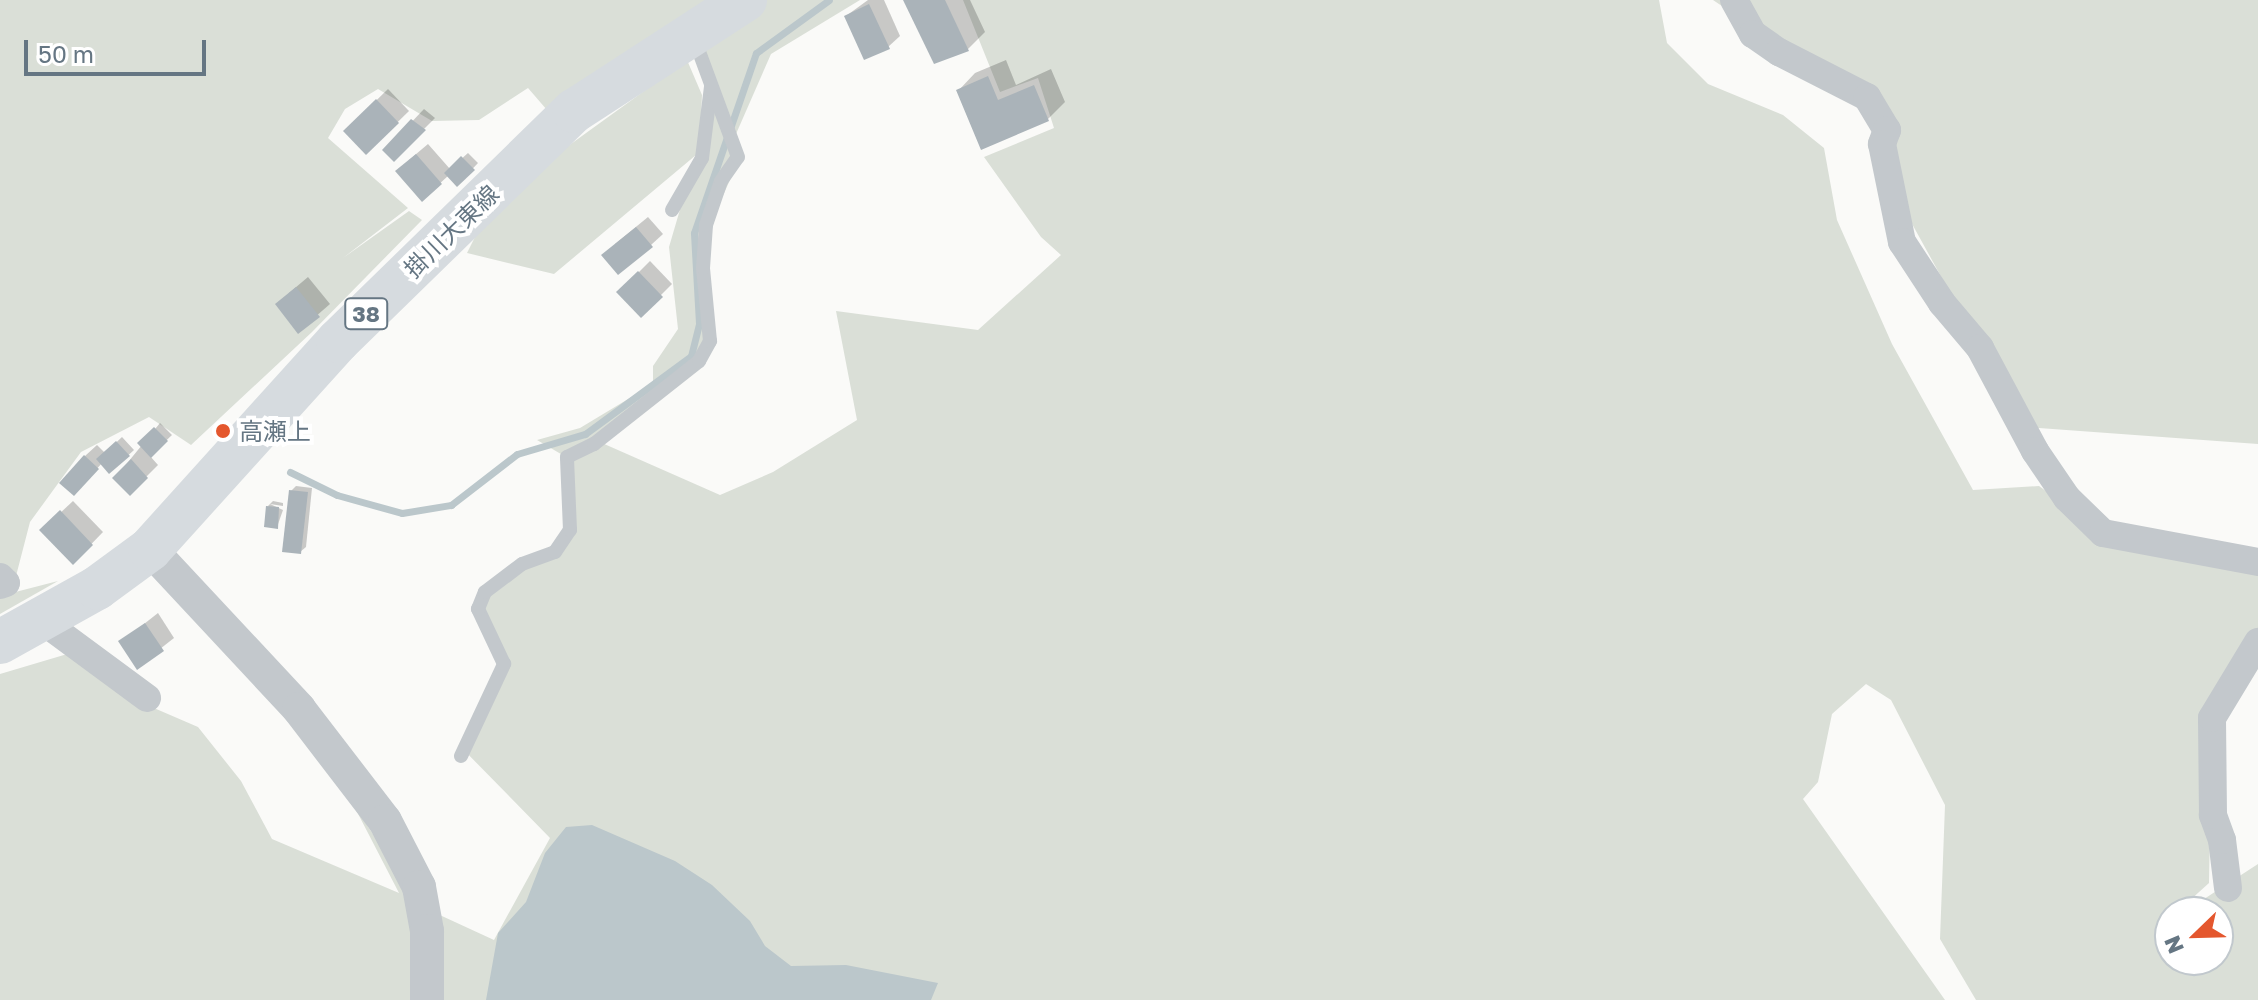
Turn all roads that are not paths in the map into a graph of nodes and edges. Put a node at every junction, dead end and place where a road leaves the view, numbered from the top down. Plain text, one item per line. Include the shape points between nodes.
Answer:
1 (745, 0) edge
2 (1734, 0) edge
3 (692, 34) junction
4 (711, 85) junction
5 (672, 210) dead end
6 (150, 549) junction
7 (2258, 562) edge
8 (0, 577) edge
9 (0, 585) edge
10 (40, 619) junction
11 (0, 642) edge
12 (2258, 642) edge
13 (147, 698) dead end
14 (461, 756) dead end
15 (2228, 888) dead end
16 (427, 1000) edge

1 - 3 main road, 掛川大東線 / 38
2 - 7 street via 1753,34 1867,97 1887,130 1882,144 1902,242 1980,348 2035,451 2067,498 2103,533
3 - 4 lane
3 - 6 main road, 掛川大東線 / 38 via 574,111 338,341
4 - 5 lane via 702,158
4 - 14 lane via 738,157 721,181 706,225 703,268 710,341 699,361 594,444 567,457 570,530 555,552 522,564 485,592 478,609 504,664
6 - 10 main road, 掛川大東線 / 38
6 - 16 street via 299,709 385,821 419,887 427,931
8 - 9 street via 6,583
10 - 11 main road, 掛川大東線 / 38
10 - 13 street
12 - 15 street via 2212,718 2213,815

